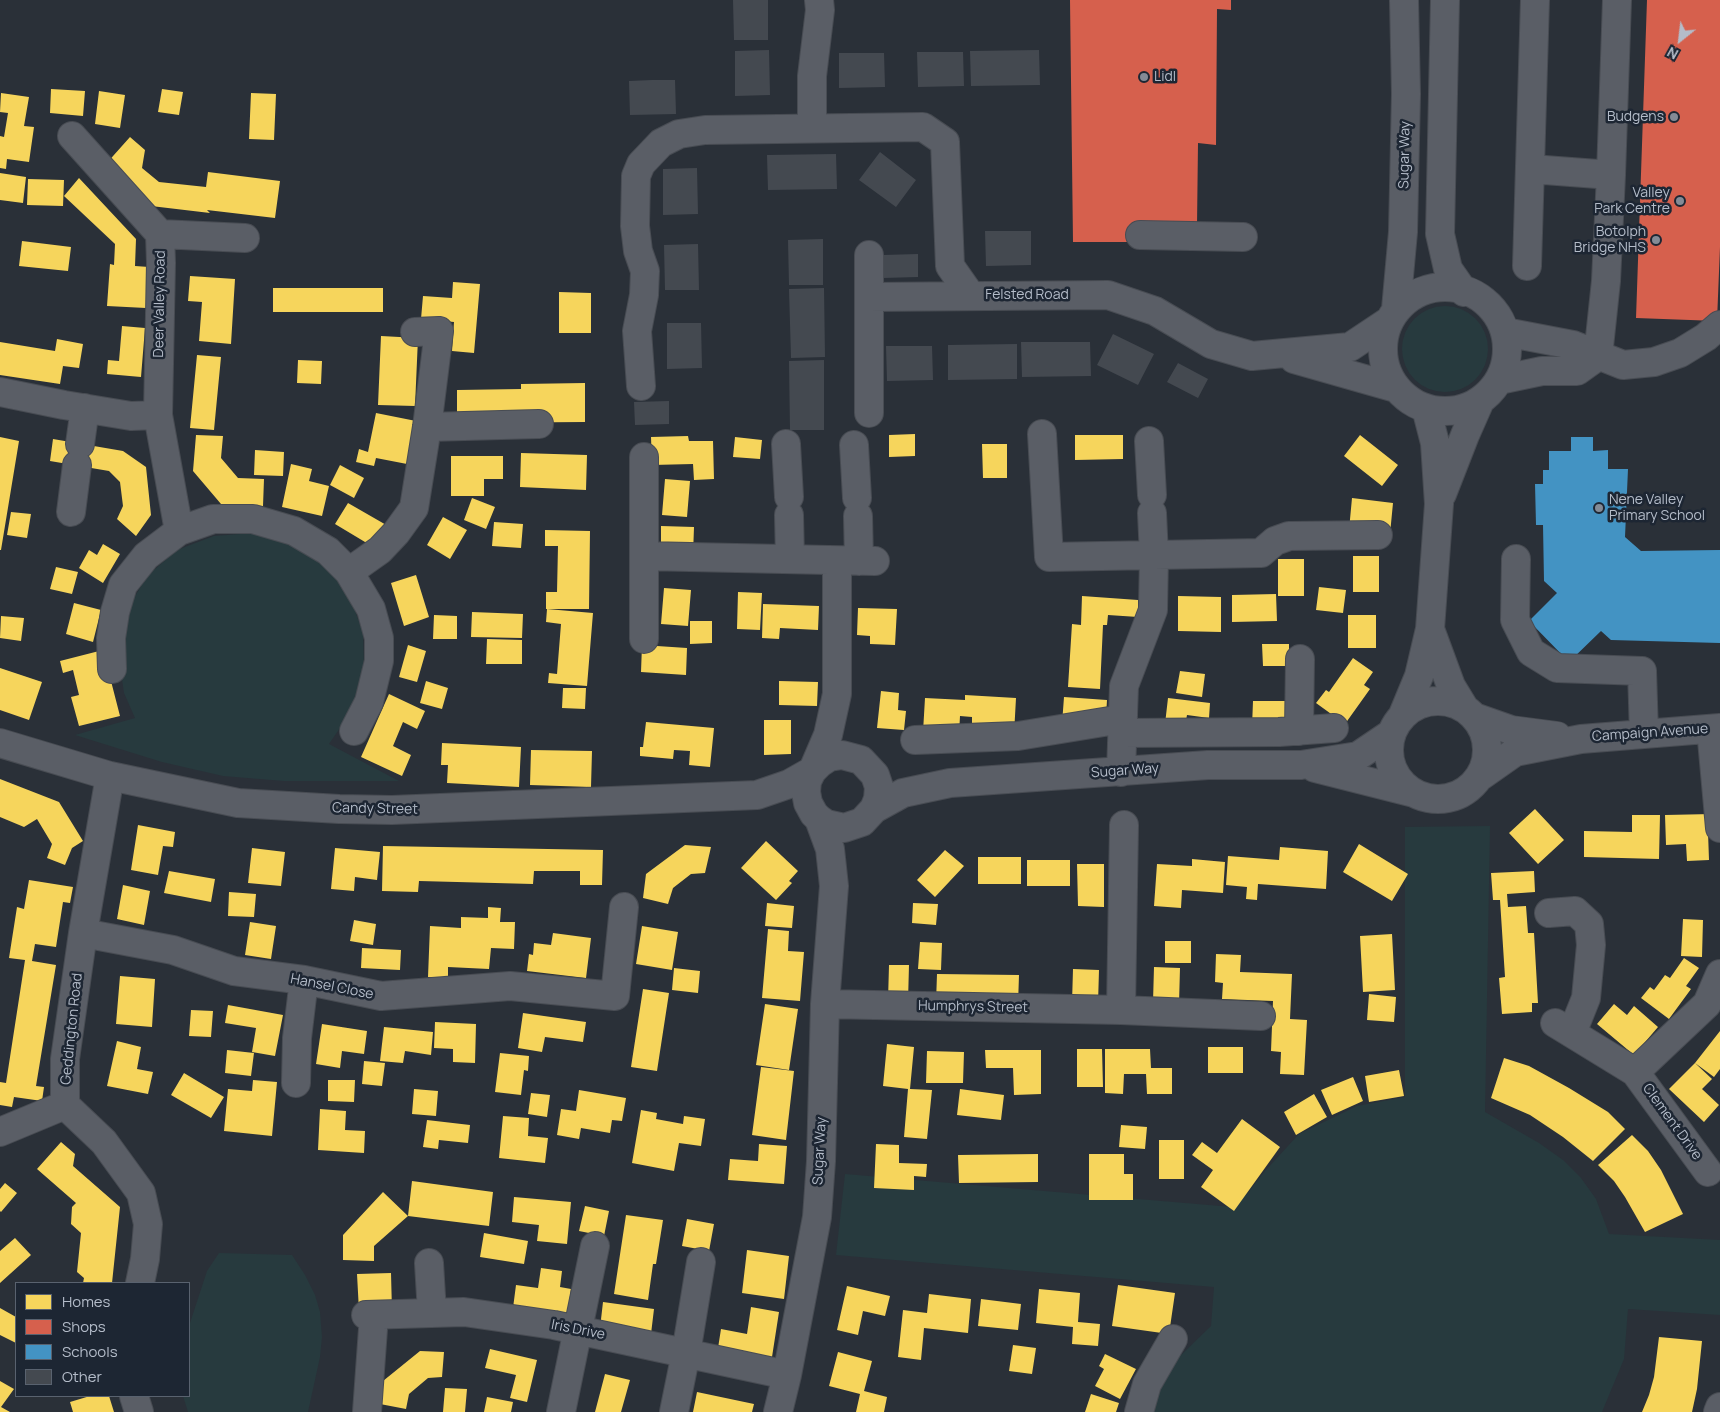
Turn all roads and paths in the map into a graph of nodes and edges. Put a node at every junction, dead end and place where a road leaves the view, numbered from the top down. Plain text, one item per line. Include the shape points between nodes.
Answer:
1 (818, 0) edge
2 (1404, 0) edge
3 (1445, 0) edge
4 (1534, 0) edge
5 (1617, 0) edge
6 (812, 127) junction
7 (72, 136) dead end
8 (1531, 169) junction
9 (1611, 175) junction
10 (160, 234) junction
11 (1140, 235) dead end
12 (1243, 237) dead end
13 (245, 238) dead end
14 (868, 255) dead end
15 (1527, 266) dead end
16 (1606, 281) junction
17 (1464, 292) junction
18 (971, 296) junction
19 (869, 297) junction
20 (1392, 315) junction
21 (1720, 325) edge
22 (415, 332) dead end
23 (1505, 332) junction
24 (1574, 345) junction
25 (1278, 354) junction
26 (1598, 356) junction
27 (1499, 380) junction
28 (640, 386) dead end
29 (1396, 388) junction
30 (0, 392) edge
31 (1480, 401) junction
32 (85, 408) junction
33 (1426, 408) junction
34 (869, 413) dead end
35 (158, 415) junction
36 (539, 424) dead end
37 (427, 427) junction
38 (1042, 434) dead end
39 (1149, 441) dead end
40 (786, 444) dead end
41 (854, 445) dead end
42 (644, 457) dead end
43 (1439, 504) junction
44 (71, 512) dead end
45 (179, 531) junction
46 (1378, 535) dead end
47 (644, 556) junction
48 (1154, 556) junction
49 (790, 559) junction
50 (1516, 559) dead end
51 (857, 561) junction
52 (349, 572) junction
53 (1430, 629) junction
54 (644, 639) dead end
55 (1300, 659) dead end
56 (112, 669) dead end
57 (837, 694) junction
58 (1469, 713) junction
59 (1397, 725) junction
60 (1122, 726) junction
61 (1334, 728) dead end
62 (1715, 728) edge
63 (354, 731) dead end
64 (1299, 731) junction
65 (1644, 734) junction
66 (1581, 739) junction
67 (915, 740) dead end
68 (0, 743) edge
69 (863, 762) junction
70 (1302, 765) junction
71 (813, 771) junction
72 (1121, 772) junction
73 (110, 776) junction
74 (1478, 778) junction
75 (950, 784) junction
76 (1415, 793) junction
77 (757, 795) junction
78 (868, 816) junction
79 (818, 818) junction
80 (1124, 825) dead end
81 (1720, 828) edge
82 (834, 886) junction
83 (624, 907) dead end
84 (1549, 913) dead end
85 (83, 933) junction
86 (1720, 974) edge
87 (304, 980) junction
88 (825, 1004) junction
89 (1121, 1010) junction
90 (1260, 1016) dead end
91 (1635, 1072) junction
92 (296, 1083) dead end
93 (65, 1105) junction
94 (0, 1132) edge
95 (1708, 1172) dead end
96 (595, 1246) dead end
97 (701, 1262) dead end
98 (429, 1263) dead end
99 (140, 1282) edge
100 (432, 1313) junction
101 (578, 1330) junction
102 (1173, 1339) dead end
103 (686, 1353) junction
104 (787, 1375) junction
105 (134, 1397) edge
106 (1720, 1407) edge
107 (140, 1412) edge
108 (367, 1412) edge
109 (562, 1412) edge
110 (674, 1412) edge
111 (778, 1412) edge
112 (1139, 1412) edge
113 (1718, 1412) edge

1 - 6 street
2 - 20 street, Sugar Way via 1403,232
3 - 17 street via 1440,234 1448,269
4 - 8 street
5 - 9 street
6 - 18 street, Felsted Road via 923,127 945,142 950,266
6 - 28 street, Felsted Road via 705,130 679,134 661,143 641,164 636,176 635,226 644,271 644,295 637,331
7 - 10 street, Deer Valley Road
8 - 9 street
8 - 15 street
9 - 16 street
10 - 13 street
10 - 35 street, Deer Valley Road
11 - 12 street
14 - 19 street
16 - 24 street via 1591,333
16 - 26 street
17 - 20 street via 1447,286 1426,289 1406,300
17 - 23 street via 1485,301
18 - 19 street
18 - 25 street, Felsted Road via 1108,295 1155,310 1211,344 1252,356
19 - 34 street
20 - 25 street, Felsted Road via 1350,348
20 - 29 street via 1383,338 1383,356 1387,373
21 - 26 street via 1680,353 1654,362 1623,365
22 - 37 street via 439,331
23 - 24 street
23 - 27 street via 1506,364
24 - 26 street
25 - 29 street
26 - 27 street via 1577,371 1542,371
27 - 31 street
29 - 33 street via 1410,401
30 - 32 street
31 - 33 street via 1464,409 1445,412
31 - 43 street
32 - 35 street via 131,416
32 - 44 street
33 - 43 street via 1435,443
35 - 45 street, Deer Valley Road
36 - 37 street
37 - 52 street via 414,508 380,550
38 - 48 street via 1049,558
39 - 48 street
40 - 49 street
41 - 51 street
42 - 47 street
43 - 53 street
45 - 52 street via 213,519 253,519 294,531 328,551
45 - 56 street via 146,556 123,585 111,638
46 - 48 street via 1289,536 1275,541 1261,552
47 - 49 street
47 - 54 street
48 - 60 street via 1153,610 1124,686
49 - 51 street
50 - 65 street via 1514,620 1530,652 1557,668 1642,671
51 - 57 street
52 - 63 street via 371,609 379,638 379,661 369,702
53 - 58 street via 1452,686
53 - 59 street via 1419,676
55 - 64 street
57 - 69 street via 848,734
57 - 71 street via 828,735
58 - 59 street via 1452,703 1425,703 1412,709
58 - 66 street, Campaign Avenue via 1511,730
58 - 74 street via 1481,726 1486,739 1487,753
59 - 70 street, Sugar Way via 1358,756
59 - 76 street via 1390,748 1391,762 1404,785
60 - 64 street
60 - 67 street via 1018,736
60 - 72 street
61 - 64 street
62 - 65 street, Campaign Avenue
62 - 81 street
65 - 66 street, Campaign Avenue
66 - 74 street, Campaign Avenue via 1516,752
68 - 73 street, Candy Street
69 - 71 street via 842,755 829,757
69 - 75 street, Sugar Way via 898,777
69 - 78 street via 875,776 879,787 878,799
70 - 72 street, Sugar Way via 1208,765
70 - 76 street, Sugar Way
71 - 77 street, Candy Street
71 - 79 street via 807,781 806,792 808,803
72 - 75 street, Sugar Way
73 - 77 street, Candy Street via 238,803 392,810
73 - 85 street, Geddington Road
74 - 76 street via 1464,791 1447,798
75 - 78 street, Sugar Way via 903,793
77 - 79 street, Candy Street via 792,804
78 - 79 street via 844,828 826,824
78 - 82 street, Sugar Way via 847,850
79 - 82 street, Sugar Way via 830,848
80 - 89 street
82 - 88 street, Sugar Way
83 - 87 street, Hansel Close via 615,996 510,986 381,996
84 - 91 street, Clement Drive via 1576,911 1590,924 1586,998 1563,1028
85 - 87 street, Hansel Close via 174,950 234,971
85 - 93 street, Geddington Road via 65,1059
86 - 91 street, Clement Drive via 1707,1004
87 - 92 street
88 - 89 street, Humphrys Street
88 - 104 street, Sugar Way via 817,1217
89 - 90 street, Humphrys Street
91 - 95 street, Clement Drive
93 - 94 street
93 - 99 street, Geddington Road via 104,1142 141,1193 148,1224
96 - 101 street
97 - 103 street
98 - 100 street
100 - 101 street, Iris Drive via 464,1312
100 - 108 street, Iris Drive via 370,1315
101 - 103 street, Iris Drive
101 - 109 street
102 - 112 street via 1147,1384
103 - 104 street, Iris Drive
103 - 110 street
104 - 111 street, Sugar Way
105 - 107 street
106 - 113 street

